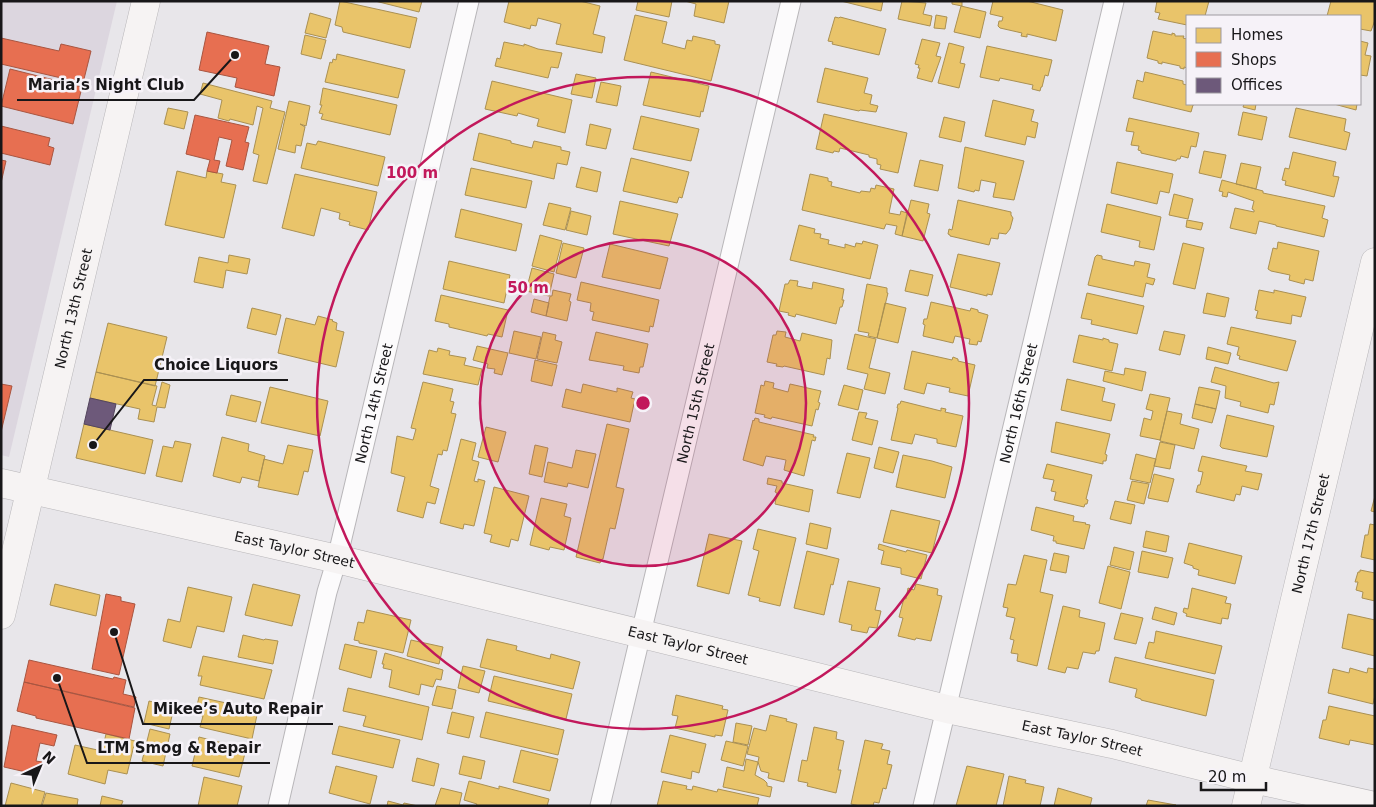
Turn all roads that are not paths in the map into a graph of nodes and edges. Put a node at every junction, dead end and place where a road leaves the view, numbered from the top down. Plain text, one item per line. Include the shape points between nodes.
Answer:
1 (146, 1) edge
2 (469, 1) edge
3 (791, 1) edge
4 (1114, 1) edge
5 (1375, 262) edge
6 (1, 483) edge
7 (31, 490) junction
8 (336, 559) junction
9 (1, 615) edge
10 (641, 633) junction
11 (947, 709) junction
12 (1253, 779) junction
13 (278, 806) edge
14 (600, 806) edge
15 (923, 806) edge
16 (1246, 806) edge
17 (1375, 806) edge

1 - 7 main road, North 13th Street
2 - 8 street, North 14th Street
3 - 10 street, North 15th Street
4 - 11 street, North 16th Street
5 - 12 main road, North 17th Street
6 - 7 main road, East Taylor Street
7 - 8 main road, East Taylor Street
7 - 9 main road, North 13th Street
8 - 10 main road, East Taylor Street
8 - 13 street, North 14th Street
10 - 11 main road, East Taylor Street
10 - 14 street, North 15th Street
11 - 12 main road, East Taylor Street via 1112,744
11 - 15 street, North 16th Street
12 - 16 main road, North 17th Street
12 - 17 main road, East Taylor Street

